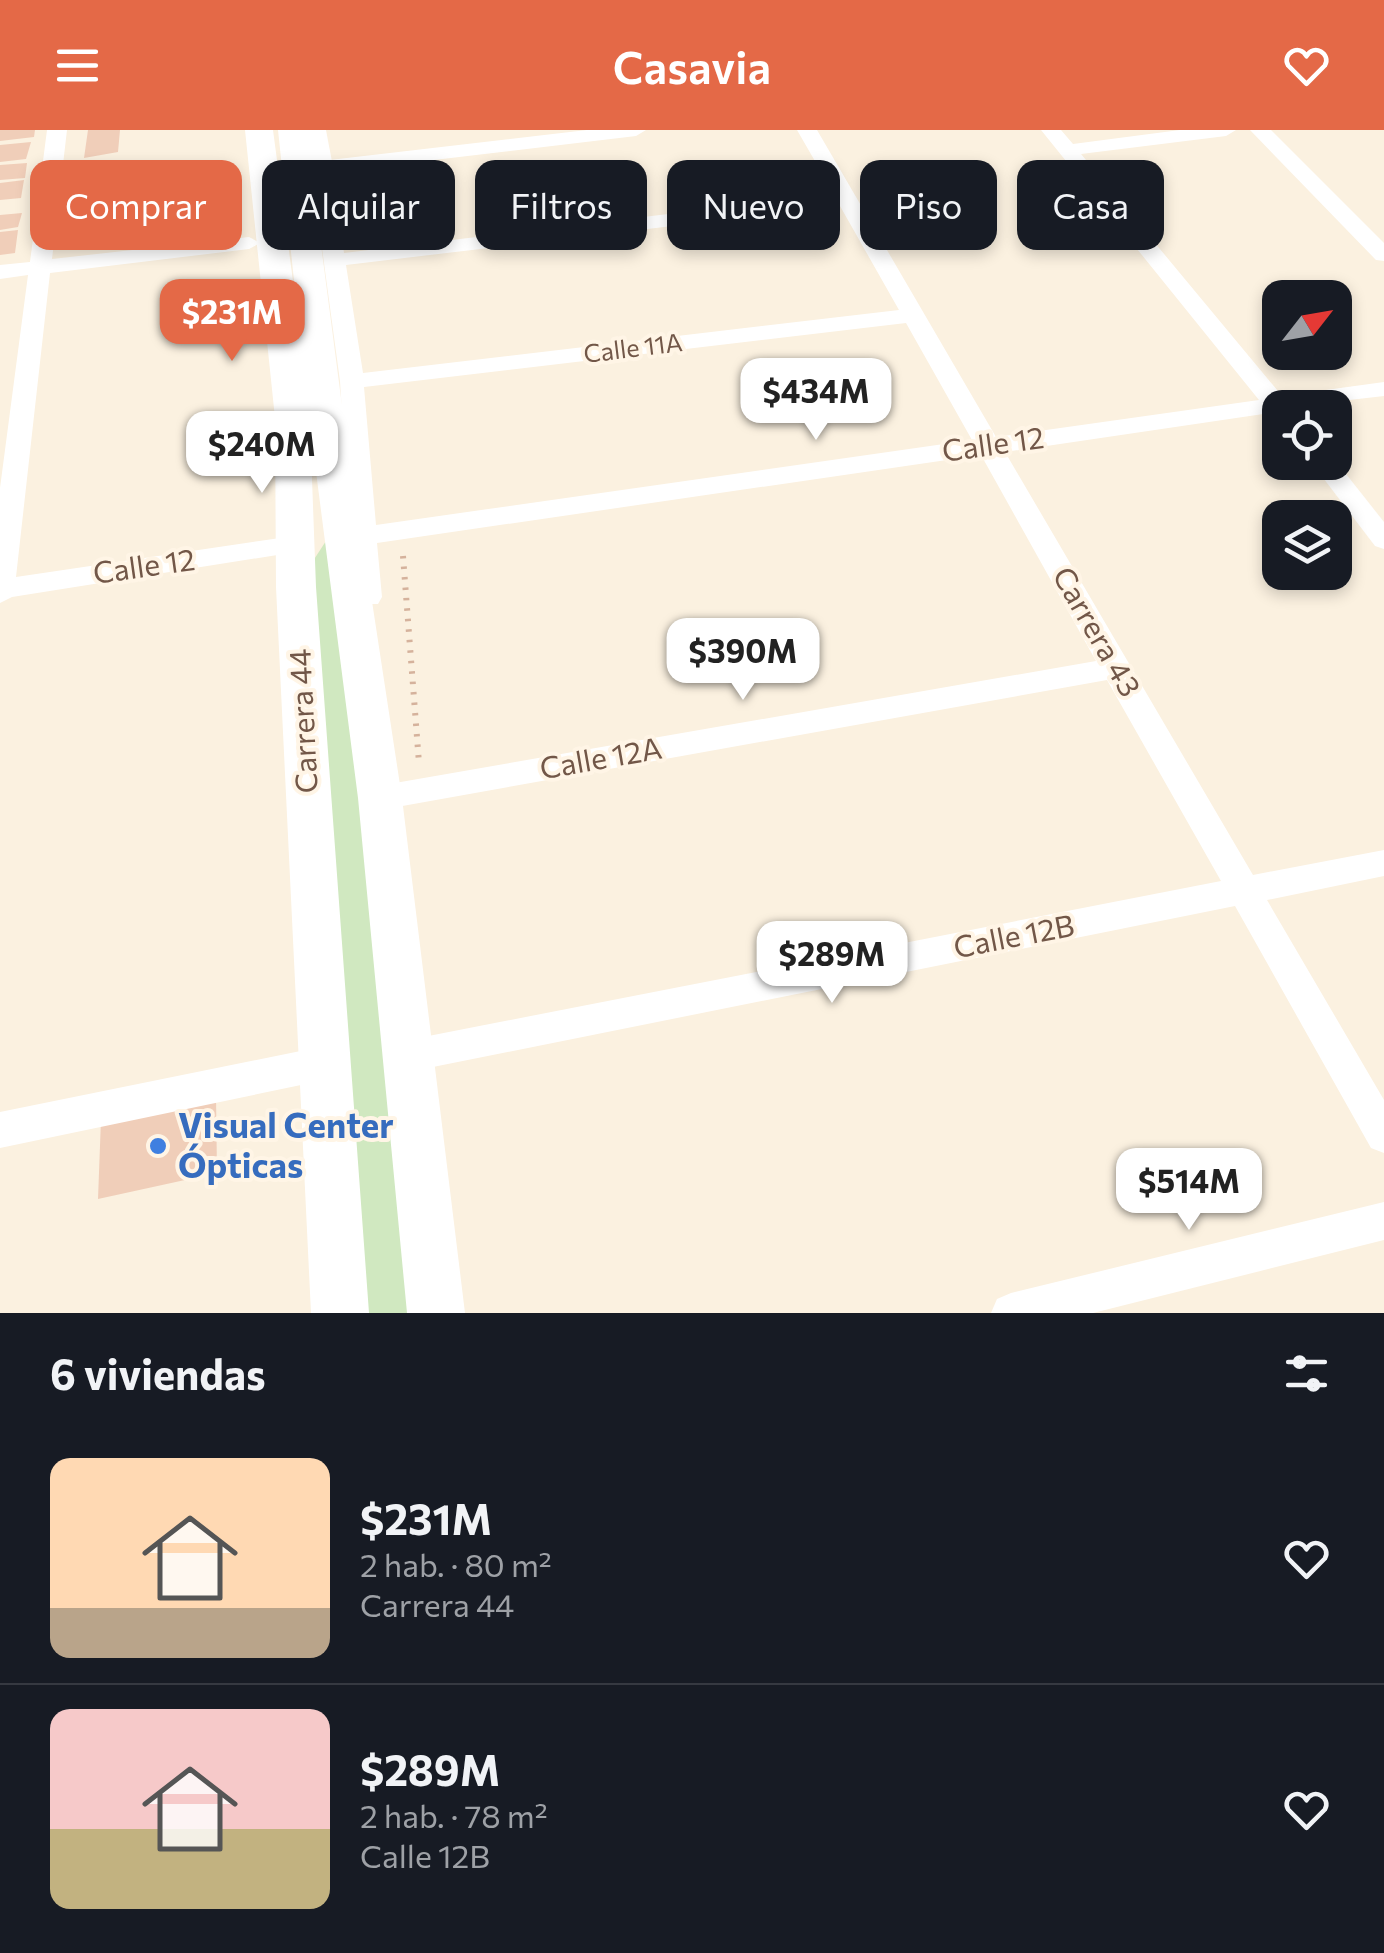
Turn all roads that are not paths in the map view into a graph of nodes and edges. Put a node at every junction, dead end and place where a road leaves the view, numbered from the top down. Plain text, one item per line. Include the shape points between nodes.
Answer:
1 (58, 130) edge
2 (241, 130) edge
3 (259, 130) edge
4 (292, 130) edge
5 (314, 130) edge
6 (636, 130) edge
7 (807, 130) edge
8 (1051, 130) edge
9 (1226, 130) edge
10 (1260, 130) edge
11 (1069, 150) junction
12 (320, 160) edge
13 (381, 160) edge
14 (847, 199) junction
15 (249, 243) junction
16 (336, 250) edge
17 (1384, 255) edge
18 (338, 260) junction
19 (39, 267) junction
20 (0, 272) edge
21 (914, 316) junction
22 (1384, 389) edge
23 (1264, 390) edge
24 (322, 394) junction
25 (1352, 394) edge
26 (1262, 409) edge
27 (988, 446) junction
28 (1337, 480) edge
29 (364, 536) junction
30 (1384, 540) edge
31 (292, 567) junction
32 (0, 590) edge
33 (1116, 668) junction
34 (401, 794) junction
35 (1384, 863) edge
36 (1244, 891) junction
37 (408, 1056) junction
38 (325, 1064) junction
39 (0, 1130) edge
40 (1384, 1134) edge
41 (1384, 1221) edge
42 (340, 1313) edge
43 (436, 1313) edge
44 (1011, 1313) edge

1 - 19 street
2 - 15 main road
3 - 24 main road, Carrera 44
4 - 24 main road, Carrera 44
5 - 12 street
6 - 13 street
7 - 14 street, Carrera 43
8 - 11 street
9 - 11 street
10 - 17 street
11 - 23 street
14 - 18 street
14 - 21 street, Carrera 43
15 - 19 street
15 - 31 main road
16 - 18 street, Carrera 44
18 - 24 street, Carrera 44
19 - 20 street
19 - 32 street
21 - 24 street, Calle 11A
21 - 27 street, Carrera 43
22 - 25 street, Calle 12
24 - 29 street, Carrera 44
24 - 31 main road, Carrera 44
24 - 34 main road, Carrera 44
26 - 27 street, Calle 12
27 - 29 street, Calle 12
27 - 33 street, Carrera 43
28 - 30 street
29 - 34 street, Carrera 44
31 - 32 street, Calle 12
31 - 38 main road, Carrera 44
33 - 34 street, Calle 12A
33 - 36 street, Carrera 43
34 - 37 main road, Carrera 44
35 - 36 street, Calle 12B
36 - 37 street, Calle 12B
36 - 40 street, Carrera 43
37 - 43 main road, Carrera 44
38 - 39 street
38 - 42 main road, Carrera 44
41 - 44 street

